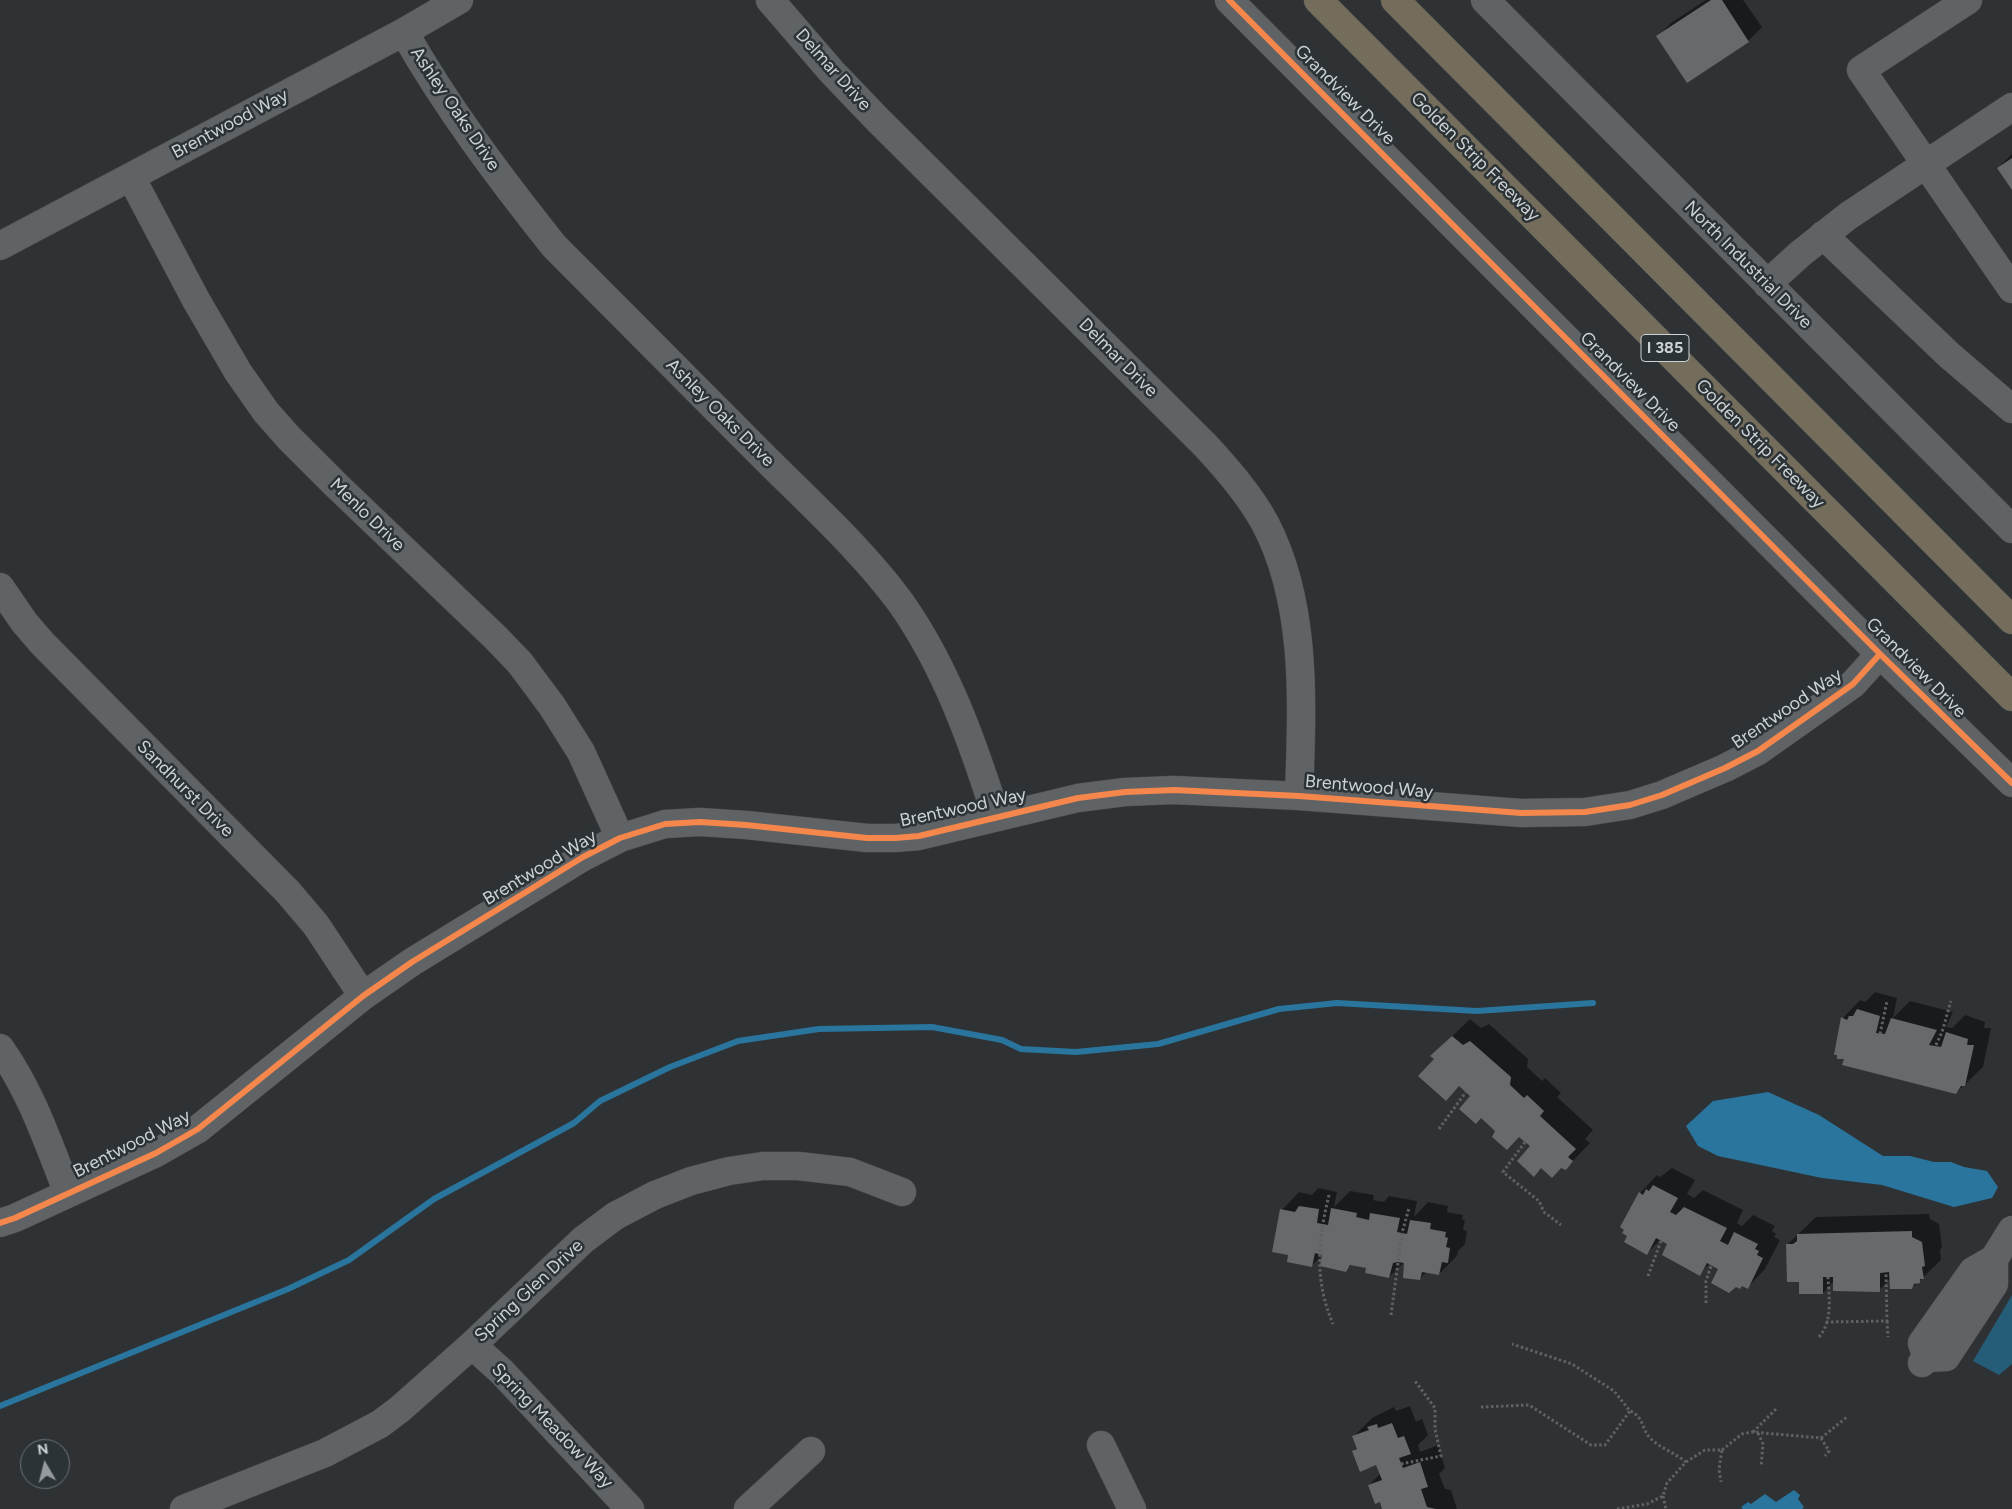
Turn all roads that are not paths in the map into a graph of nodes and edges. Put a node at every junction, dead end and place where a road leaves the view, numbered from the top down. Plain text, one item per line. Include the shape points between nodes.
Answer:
1 (459, 0) edge
2 (770, 0) edge
3 (1230, 0) edge
4 (1318, 0) edge
5 (1395, 0) edge
6 (1485, 0) edge
7 (1968, 0) edge
8 (404, 32) junction
9 (2012, 107) edge
10 (1927, 165) junction
11 (131, 177) junction
12 (1824, 235) junction
13 (0, 246) edge
14 (1767, 284) junction
15 (2012, 289) edge
16 (2012, 409) edge
17 (2012, 529) edge
18 (0, 587) edge
19 (2012, 620) edge
20 (1880, 654) junction
21 (2012, 697) edge
22 (2012, 783) edge
23 (1298, 796) junction
24 (996, 816) junction
25 (620, 838) junction
26 (363, 996) junction
27 (0, 1048) edge
28 (902, 1192) dead end
29 (68, 1193) junction
30 (0, 1223) edge
31 (2012, 1230) edge
32 (472, 1345) junction
33 (1925, 1360) dead end
34 (1101, 1445) dead end
35 (811, 1451) dead end
36 (184, 1509) edge
37 (630, 1509) edge
38 (748, 1509) edge
39 (1132, 1509) edge

1 - 8 street, Brentwood Way
2 - 23 street, Delmar Drive via 845,85 1205,444 1249,497 1276,549 1295,619 1300,676
3 - 20 street, Grandview Drive
4 - 21 highway, Golden Strip Freeway / I 385
5 - 19 highway
6 - 14 street, North Industrial Drive
7 - 10 street via 1861,70
8 - 11 street, Brentwood Way
8 - 24 street, Ashley Oaks Drive via 449,104 554,246 835,528 900,603 929,648 955,703
9 - 10 street
10 - 12 street
10 - 15 street
11 - 13 street, Brentwood Way
11 - 25 street, Menlo Drive via 196,300 238,372 266,412 288,438 520,664 581,752
12 - 14 street
12 - 16 street via 1949,355
14 - 17 street, North Industrial Drive
18 - 26 street, Sandhurst Drive via 42,643 288,892 316,925
20 - 22 street, Grandview Drive
20 - 23 street, Brentwood Way via 1853,684 1758,751 1662,795 1630,805 1586,812 1521,813
23 - 24 street, Brentwood Way via 1174,790 1126,792 1078,798
24 - 25 street, Brentwood Way via 919,836 895,838 700,822 665,824
25 - 26 street, Brentwood Way via 412,962
26 - 29 street, Brentwood Way via 198,1129 156,1153
27 - 29 street via 31,1100
28 - 32 street, Spring Glen Drive via 850,1172 798,1166 746,1169 691,1181 615,1216 583,1240
29 - 30 street, Brentwood Way
31 - 33 street via 1994,1259 1994,1284 1946,1357
32 - 36 street, Spring Glen Drive via 400,1409 362,1434 325,1453
32 - 37 street, Spring Meadow Way via 502,1372
34 - 39 street
35 - 38 street

